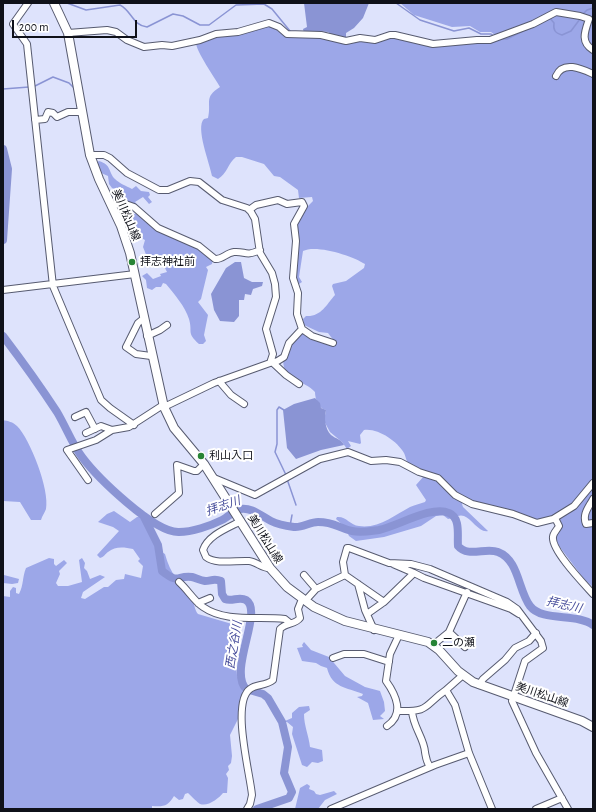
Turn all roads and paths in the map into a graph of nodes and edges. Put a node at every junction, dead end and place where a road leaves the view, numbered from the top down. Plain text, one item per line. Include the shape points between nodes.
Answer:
1 (28, 3) edge
2 (54, 3) edge
3 (68, 33) junction
4 (593, 50) edge
5 (593, 74) edge
6 (556, 76) dead end
7 (82, 112) junction
8 (35, 120) junction
9 (90, 155) junction
10 (112, 207) junction
11 (249, 210) junction
12 (260, 250) junction
13 (134, 274) junction
14 (53, 286) junction
15 (3, 290) edge
16 (144, 319) junction
17 (168, 325) dead end
18 (302, 329) junction
19 (147, 336) junction
20 (333, 343) dead end
21 (152, 356) junction
22 (272, 361) junction
23 (219, 381) junction
24 (300, 384) dead end
25 (244, 404) dead end
26 (164, 406) junction
27 (76, 415) dead end
28 (134, 425) junction
29 (95, 429) junction
30 (112, 430) junction
31 (86, 433) dead end
32 (204, 464) junction
33 (214, 478) junction
34 (88, 480) dead end
35 (593, 484) edge
36 (593, 499) edge
37 (155, 514) dead end
38 (240, 519) junction
39 (552, 519) junction
40 (593, 523) edge
41 (392, 563) junction
42 (270, 568) junction
43 (414, 573) junction
44 (304, 575) dead end
45 (345, 575) junction
46 (179, 582) dead end
47 (358, 584) junction
48 (316, 589) junction
49 (467, 592) junction
50 (593, 594) edge
51 (210, 598) dead end
52 (303, 600) junction
53 (384, 602) junction
54 (198, 603) junction
55 (367, 614) junction
56 (524, 620) junction
57 (290, 623) junction
58 (374, 630) junction
59 (449, 632) junction
60 (536, 634) junction
61 (399, 635) junction
62 (433, 645) junction
63 (465, 647) dead end
64 (333, 658) dead end
65 (388, 662) junction
66 (463, 675) junction
67 (479, 685) junction
68 (446, 690) junction
69 (513, 697) junction
70 (398, 711) junction
71 (412, 711) junction
72 (387, 726) dead end
73 (593, 727) edge
74 (469, 753) junction
75 (430, 767) junction
76 (562, 798) junction
77 (348, 802) junction
78 (247, 809) edge
79 (331, 809) edge
80 (350, 809) edge
81 (492, 809) edge
82 (536, 809) edge
83 (568, 809) edge

1 - 8 street via 12,24 27,44
2 - 3 main road, 美川松山線
3 - 4 street via 113,31 148,48 195,42 216,34 238,32 269,23 287,34 321,36 346,41 360,38 375,40 390,35 433,44 496,38 561,12 589,19 584,38 587,46
3 - 7 main road, 美川松山線
5 - 6 street via 573,66 561,70
7 - 8 street via 68,112 58,117 48,112 45,119
7 - 9 main road, 美川松山線
8 - 14 street
9 - 10 main road, 美川松山線
9 - 11 street via 104,155 110,158 127,173 159,190 168,190 190,181 199,182 222,200
10 - 12 street via 120,202 134,207 158,228 199,246 215,259 234,252 249,255
10 - 13 main road, 美川松山線 via 126,240
11 - 12 street via 255,219
11 - 18 street via 256,205 278,200 287,204 302,202 304,206 294,224 296,241 293,278 298,293 298,314
12 - 22 street via 275,284 276,297 266,329 273,354
13 - 14 street
13 - 16 main road, 美川松山線
14 - 15 street
14 - 28 street via 101,400
16 - 19 main road, 美川松山線
16 - 21 street via 138,323 126,347 136,354
17 - 19 street
18 - 20 street via 312,336
18 - 22 street via 289,343 284,357 276,362
19 - 21 main road, 美川松山線
21 - 26 main road, 美川松山線
22 - 23 street
22 - 24 street
23 - 25 street via 231,395
23 - 26 street
26 - 28 street via 147,414
26 - 32 main road, 美川松山線 via 174,428
27 - 29 street via 86,412
28 - 30 street via 126,429
29 - 30 street via 101,426
29 - 31 street
30 - 34 street via 96,440 67,451
32 - 33 main road, 美川松山線
32 - 37 street via 197,471 177,465 178,492
33 - 38 main road, 美川松山線
33 - 39 street via 255,495 320,459 352,452 371,461 394,460 419,472 433,475 455,496 472,504 537,523
35 - 39 street via 574,506
36 - 40 street via 585,512 584,520 586,524
38 - 42 main road, 美川松山線
38 - 42 street via 209,540 203,550 206,557 216,561 250,561
39 - 50 street via 556,520 558,526 553,536 554,543
41 - 43 street
41 - 45 street via 347,548 342,562
41 - 56 street via 422,566 494,596 512,604
42 - 52 main road, 美川松山線
43 - 49 street
43 - 53 street
44 - 48 street
45 - 47 street
45 - 48 street
46 - 54 street
47 - 53 street
47 - 55 street
48 - 52 street
49 - 56 street via 511,609
49 - 59 street
51 - 54 street
52 - 57 street via 298,609 300,618 297,622
52 - 58 main road, 美川松山線 via 345,621
53 - 55 street
54 - 57 street via 224,616 285,619
55 - 58 street
56 - 60 street
57 - 78 street via 279,632 272,680 248,691 241,710 252,795
58 - 61 main road, 美川松山線
59 - 62 street
59 - 63 street
60 - 67 street via 515,648
60 - 69 street via 543,650 525,661
61 - 62 main road, 美川松山線
61 - 65 street
62 - 66 main road, 美川松山線
64 - 65 street via 344,654 364,654
65 - 70 street via 386,681 394,693
66 - 67 main road, 美川松山線
66 - 68 street
67 - 69 main road, 美川松山線
68 - 71 street via 429,707
68 - 74 street via 455,705
69 - 73 main road, 美川松山線
69 - 76 street via 512,703 536,753
70 - 71 street
70 - 72 street via 396,718
71 - 75 street via 414,724
74 - 75 street
74 - 81 street
75 - 77 street
76 - 82 street
76 - 83 street
77 - 79 street
77 - 80 street

